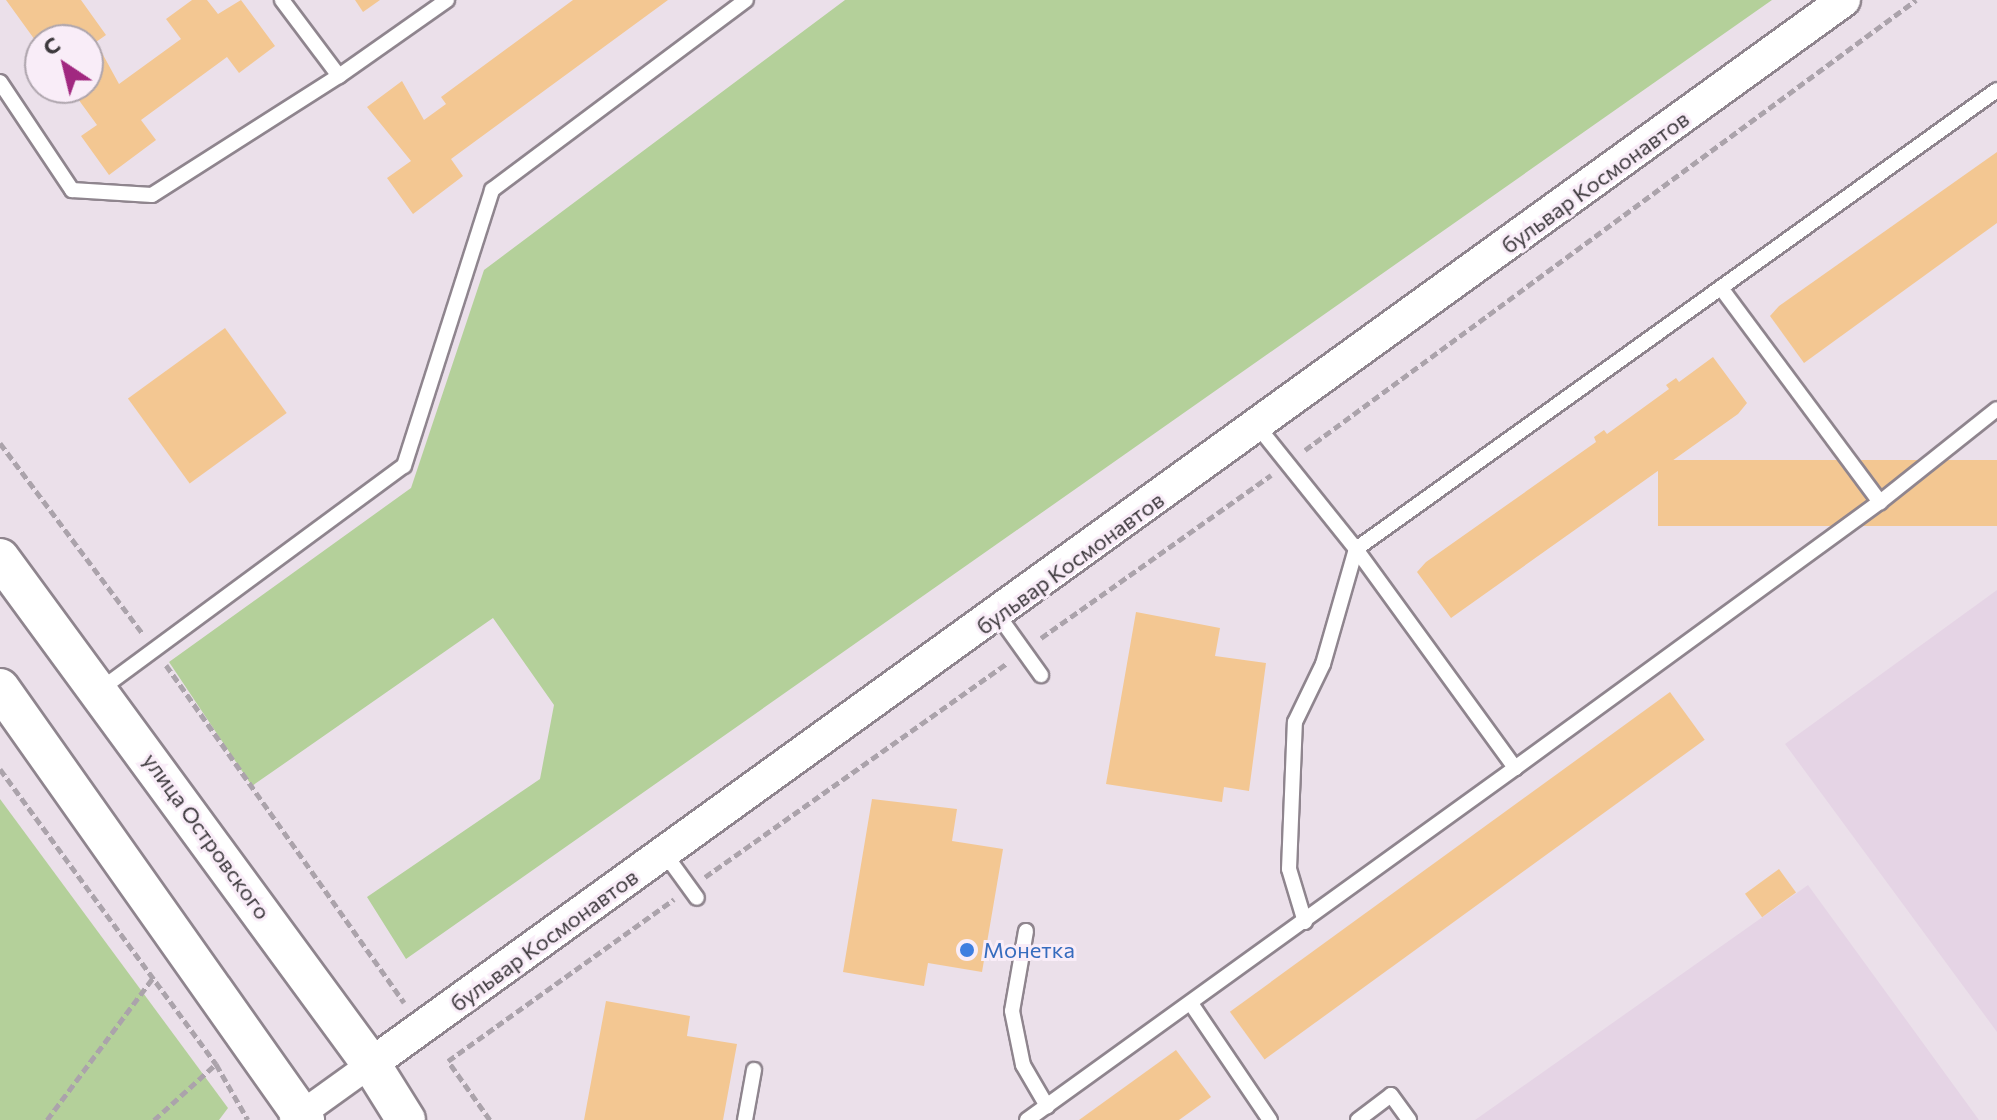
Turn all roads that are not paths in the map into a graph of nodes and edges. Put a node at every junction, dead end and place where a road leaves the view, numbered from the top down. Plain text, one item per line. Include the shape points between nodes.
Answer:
1 (282, 0) edge
2 (447, 0) edge
3 (746, 0) edge
4 (1844, 0) edge
5 (339, 76) junction
6 (0, 82) edge
7 (1997, 90) edge
8 (1721, 288) junction
9 (1997, 409) edge
10 (1259, 428) junction
11 (1880, 502) junction
12 (1356, 549) junction
13 (0, 558) edge
14 (998, 615) junction
15 (1041, 675) dead end
16 (0, 688) edge
17 (101, 689) junction
18 (1515, 768) junction
19 (665, 854) junction
20 (694, 893) road end
21 (1305, 922) junction
22 (1026, 931) dead end
23 (1192, 1005) junction
24 (371, 1064) junction
25 (754, 1070) dead end
26 (1047, 1106) junction
27 (299, 1118) edge
28 (406, 1120) edge
29 (745, 1120) edge
30 (1027, 1120) edge
31 (1270, 1120) edge
32 (1358, 1120) edge
33 (1409, 1120) edge

1 - 5 lane
2 - 5 lane
3 - 17 lane via 492,190 404,466
4 - 10 street, бульвар Космонавтов
5 - 6 lane via 152,195 72,190
7 - 8 lane
8 - 11 lane
8 - 12 lane
9 - 11 lane
10 - 12 lane
10 - 14 street, бульвар Космонавтов
11 - 18 lane
12 - 18 lane
12 - 21 lane via 1323,664 1295,722 1289,869
13 - 17 main road, улица Островского
14 - 15 lane
14 - 19 street, бульвар Космонавтов
16 - 27 main road
17 - 24 main road, улица Островского
18 - 21 lane
19 - 20 lane
19 - 24 street, бульвар Космонавтов
21 - 23 lane
22 - 26 lane via 1012,1011 1023,1065
23 - 26 lane
23 - 31 lane
24 - 27 street, бульвар Космонавтов
24 - 28 main road, улица Островского
25 - 29 lane
26 - 30 lane
32 - 33 lane via 1391,1095

